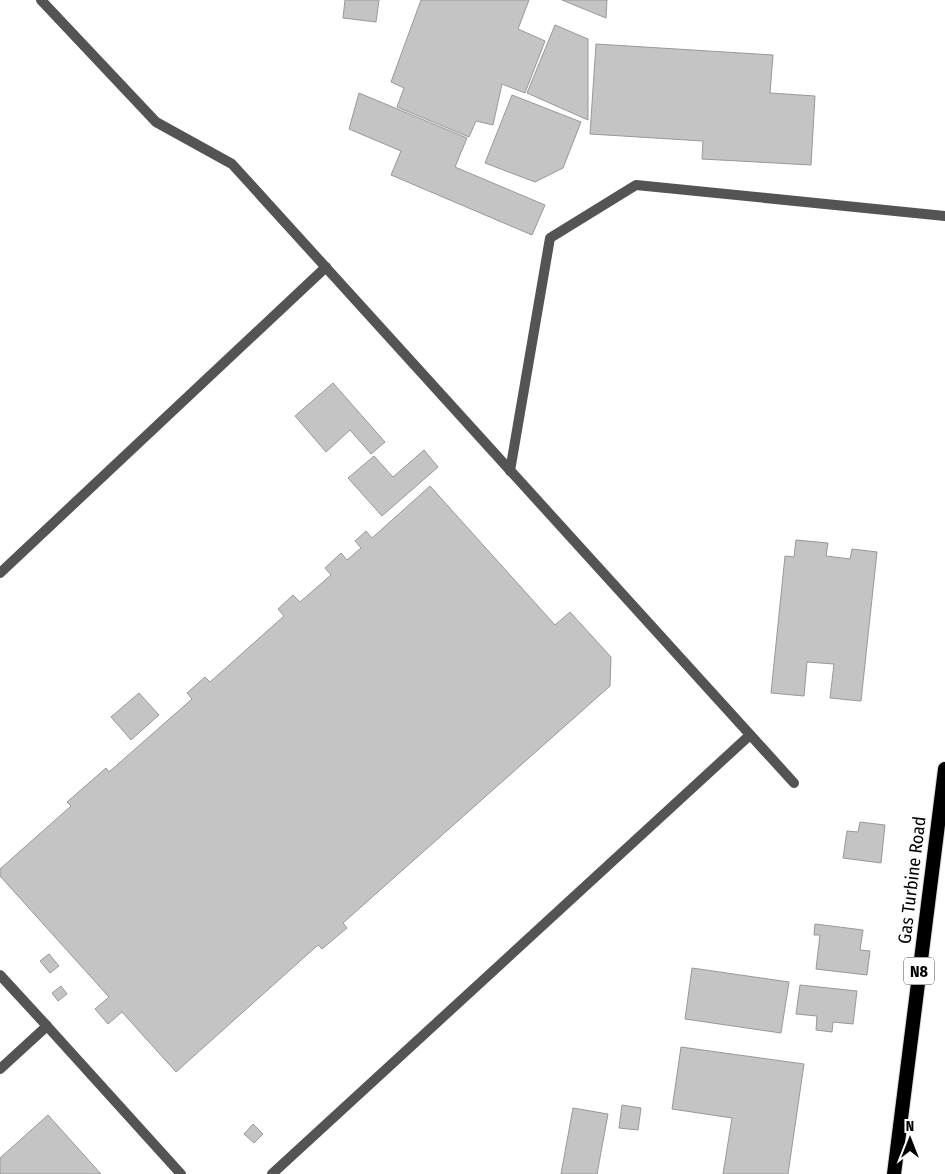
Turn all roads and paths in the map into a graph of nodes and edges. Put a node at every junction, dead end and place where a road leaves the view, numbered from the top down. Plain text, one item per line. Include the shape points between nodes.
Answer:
1 (41, 0) edge
2 (945, 216) edge
3 (326, 267) junction
4 (510, 471) junction
5 (0, 573) edge
6 (750, 734) junction
7 (945, 769) edge
8 (794, 784) dead end
9 (0, 975) edge
10 (47, 1026) junction
11 (0, 1069) edge
12 (181, 1174) edge
13 (272, 1174) edge
14 (894, 1174) edge

1 - 3 street via 156,122 232,164
2 - 4 street via 636,185 550,238
3 - 4 street
3 - 5 street
4 - 6 street
6 - 8 street
6 - 13 street
7 - 14 highway, Gas Turbine Road / N8
9 - 10 street
10 - 11 street
10 - 12 street

